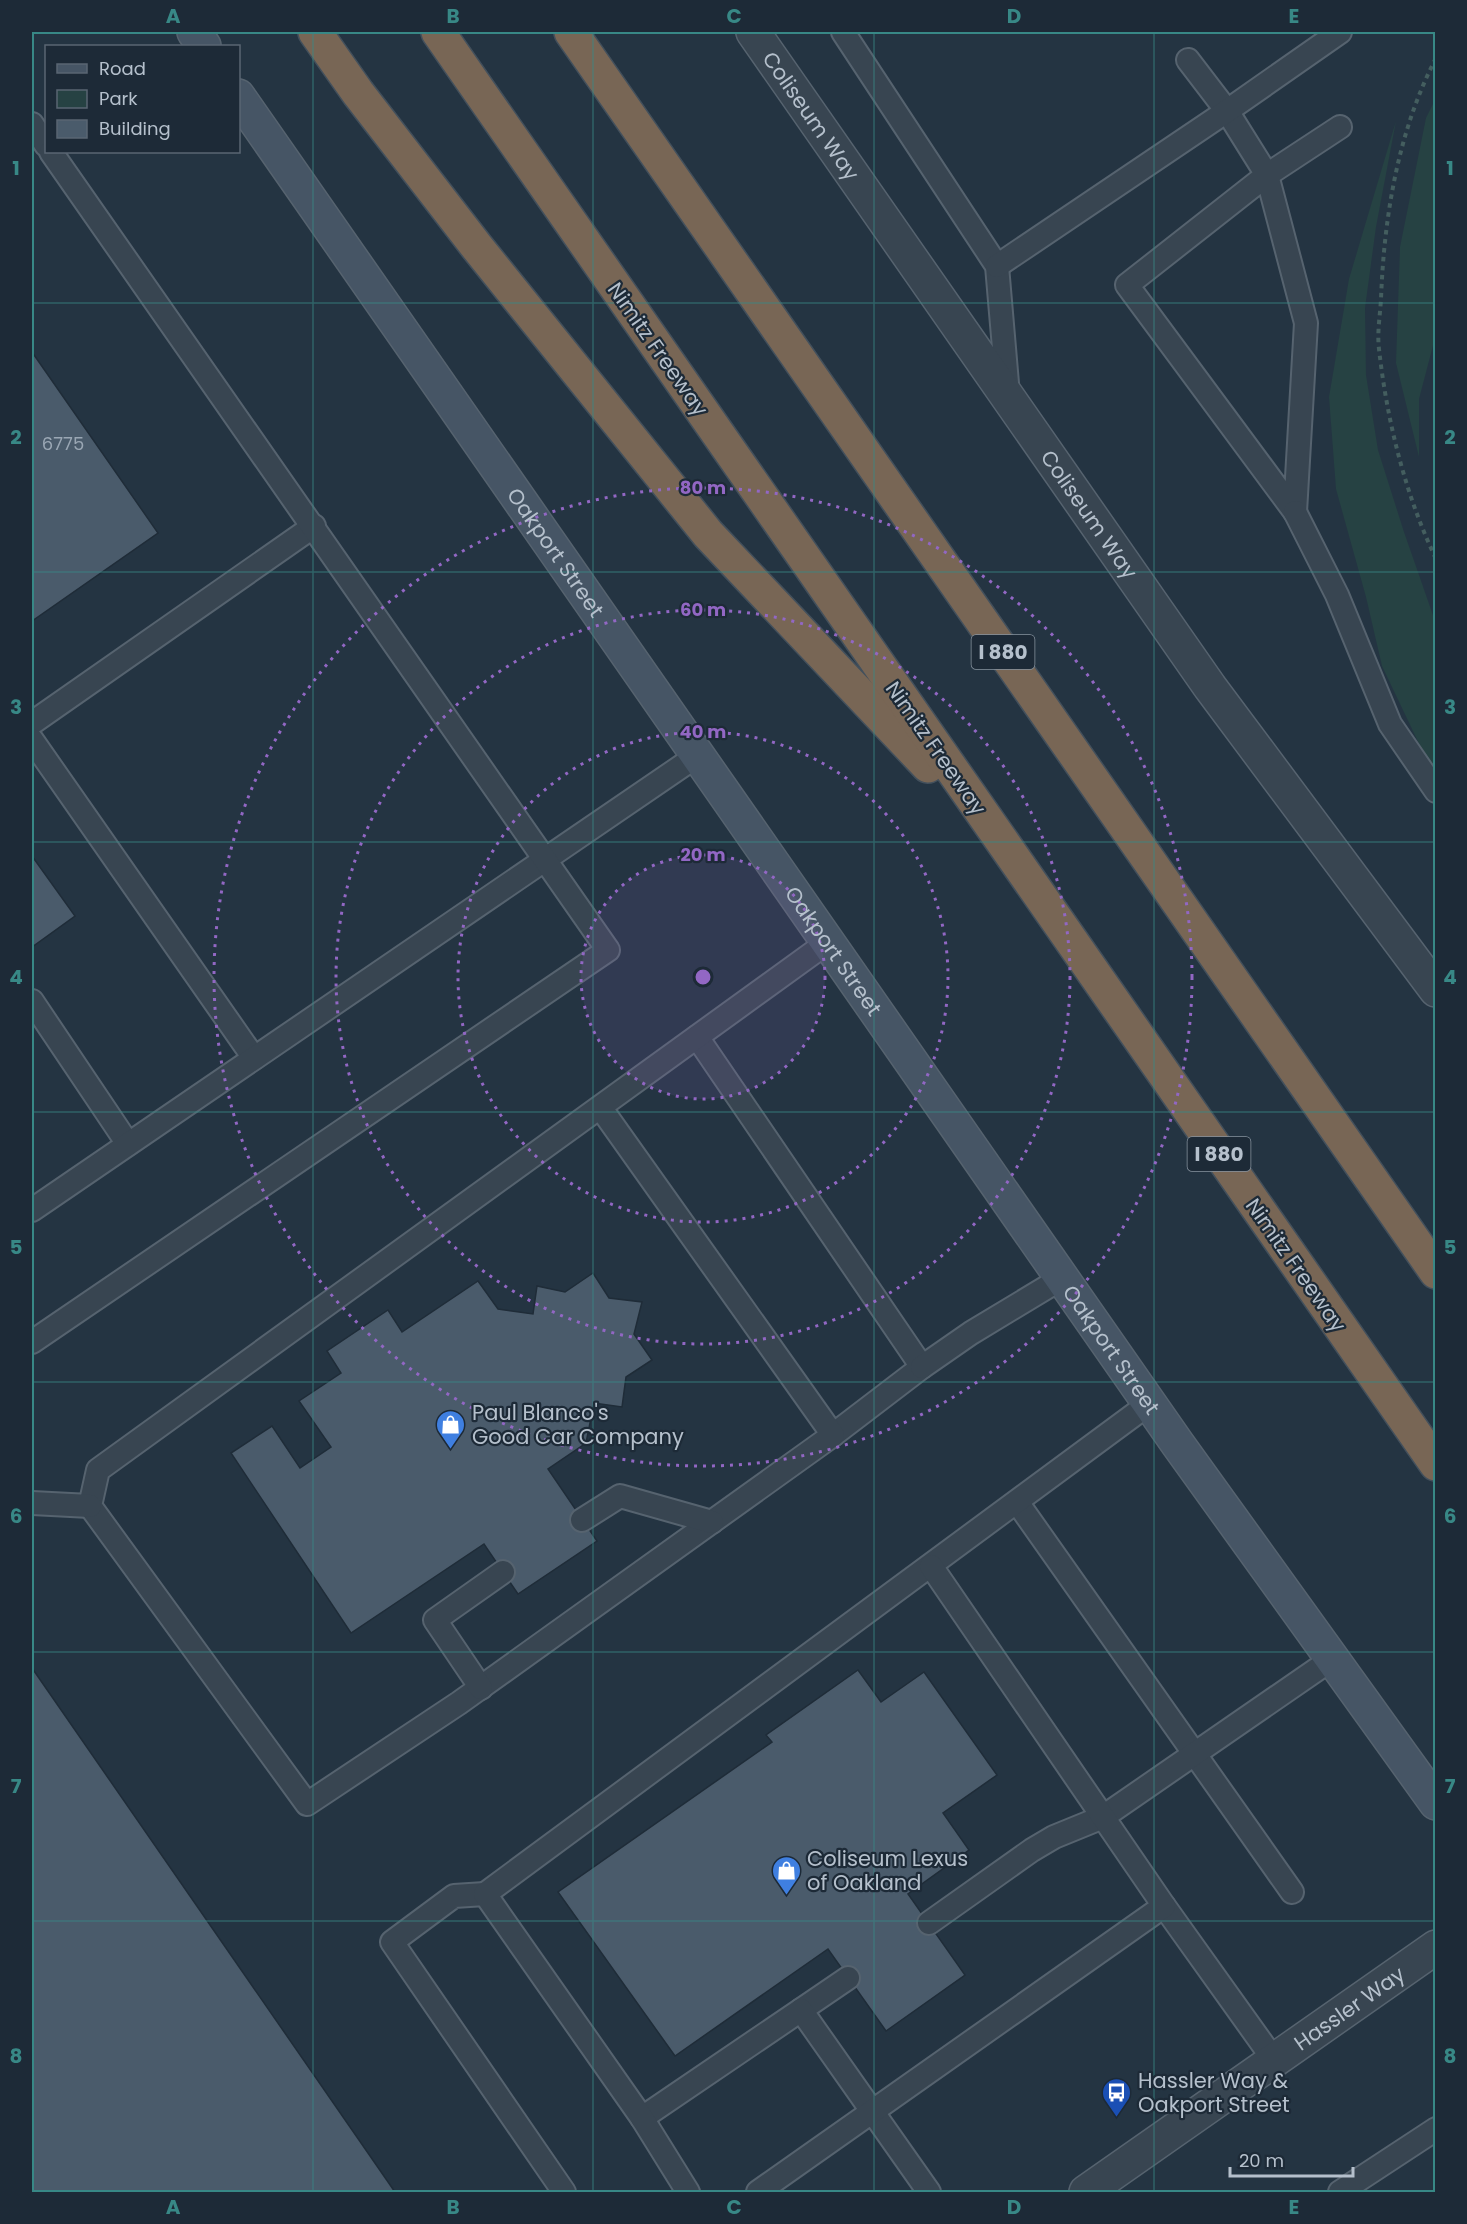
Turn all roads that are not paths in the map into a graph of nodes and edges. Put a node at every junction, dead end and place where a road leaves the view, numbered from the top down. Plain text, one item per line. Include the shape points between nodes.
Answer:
1 (194, 32) edge
2 (315, 32) edge
3 (438, 32) edge
4 (571, 32) edge
5 (753, 32) edge
6 (843, 32) edge
7 (1340, 32) edge
8 (203, 45) edge
9 (1188, 60) dead end
10 (240, 99) edge
11 (1227, 111) junction
12 (32, 124) edge
13 (1340, 127) dead end
14 (45, 144) edge
15 (52, 153) edge
16 (1267, 175) junction
17 (997, 266) junction
18 (1008, 397) junction
19 (1295, 512) junction
20 (314, 526) junction
21 (32, 723) edge
22 (32, 740) edge
23 (698, 755) junction
24 (1436, 790) edge
25 (1003, 844) junction
26 (546, 859) junction
27 (828, 942) junction
28 (1436, 990) edge
29 (32, 1001) edge
30 (697, 1037) junction
31 (254, 1058) junction
32 (600, 1107) junction
33 (128, 1144) junction
34 (32, 1210) edge
35 (1436, 1272) edge
36 (1062, 1278) junction
37 (32, 1342) edge
38 (922, 1367) junction
39 (1150, 1403) junction
40 (833, 1435) junction
41 (1436, 1464) edge
42 (1017, 1502) junction
43 (32, 1503) edge
44 (90, 1506) junction
45 (582, 1520) dead end
46 (712, 1522) junction
47 (931, 1566) junction
48 (503, 1572) dead end
49 (1332, 1659) junction
50 (481, 1688) junction
51 (1195, 1754) junction
52 (1436, 1803) edge
53 (1103, 1817) junction
54 (1292, 1892) dead end
55 (485, 1893) junction
56 (1164, 1906) junction
57 (929, 1923) dead end
58 (1436, 1947) edge
59 (848, 1978) dead end
60 (801, 2010) junction
61 (1274, 2060) junction
62 (872, 2112) junction
63 (642, 2118) junction
64 (1436, 2129) edge
65 (564, 2193) edge
66 (688, 2193) edge
67 (758, 2193) edge
68 (929, 2193) edge
69 (1086, 2193) edge
70 (1340, 2193) edge

1 - 8 main road
2 - 25 highway via 470,238 708,534
3 - 25 highway, Nimitz Freeway / I 880
4 - 35 highway, I 880
5 - 18 street, Coliseum Way
6 - 17 lane
7 - 11 lane
9 - 11 lane
10 - 23 main road, Oakport Street
11 - 16 lane
11 - 17 lane
12 - 14 lane
13 - 16 lane
15 - 20 lane
16 - 19 lane via 1306,323
16 - 19 lane via 1127,285
17 - 18 lane
18 - 28 street, Coliseum Way via 1210,687
19 - 24 lane via 1337,595 1390,724
20 - 21 lane
20 - 26 lane
22 - 31 lane
23 - 26 lane
23 - 27 main road, Oakport Street
25 - 41 highway, Nimitz Freeway / I 880
26 - 31 lane
26 - 37 lane via 608,950
27 - 30 lane
27 - 36 main road, Oakport Street
29 - 33 lane
30 - 32 lane
30 - 38 lane
31 - 33 lane
32 - 40 lane
32 - 44 lane via 98,1470
33 - 34 lane
36 - 38 lane
36 - 39 main road, Oakport Street
38 - 40 lane
39 - 42 lane
39 - 49 main road, Oakport Street
40 - 46 lane
42 - 47 lane
42 - 51 lane
43 - 44 lane
44 - 50 lane via 308,1804
45 - 46 lane via 620,1496
46 - 50 lane
47 - 53 lane
47 - 55 lane
48 - 50 lane via 435,1620
49 - 51 lane
49 - 52 main road, Oakport Street
51 - 53 lane
51 - 54 lane
53 - 56 lane
53 - 57 lane via 1032,1850
55 - 63 lane
55 - 65 lane via 454,1896 392,1942
56 - 61 lane
56 - 62 lane
58 - 61 street, Hassler Way
59 - 60 lane
60 - 62 lane
60 - 63 lane
61 - 69 street, Hassler Way
62 - 67 lane
62 - 68 lane
63 - 66 lane
64 - 70 lane

